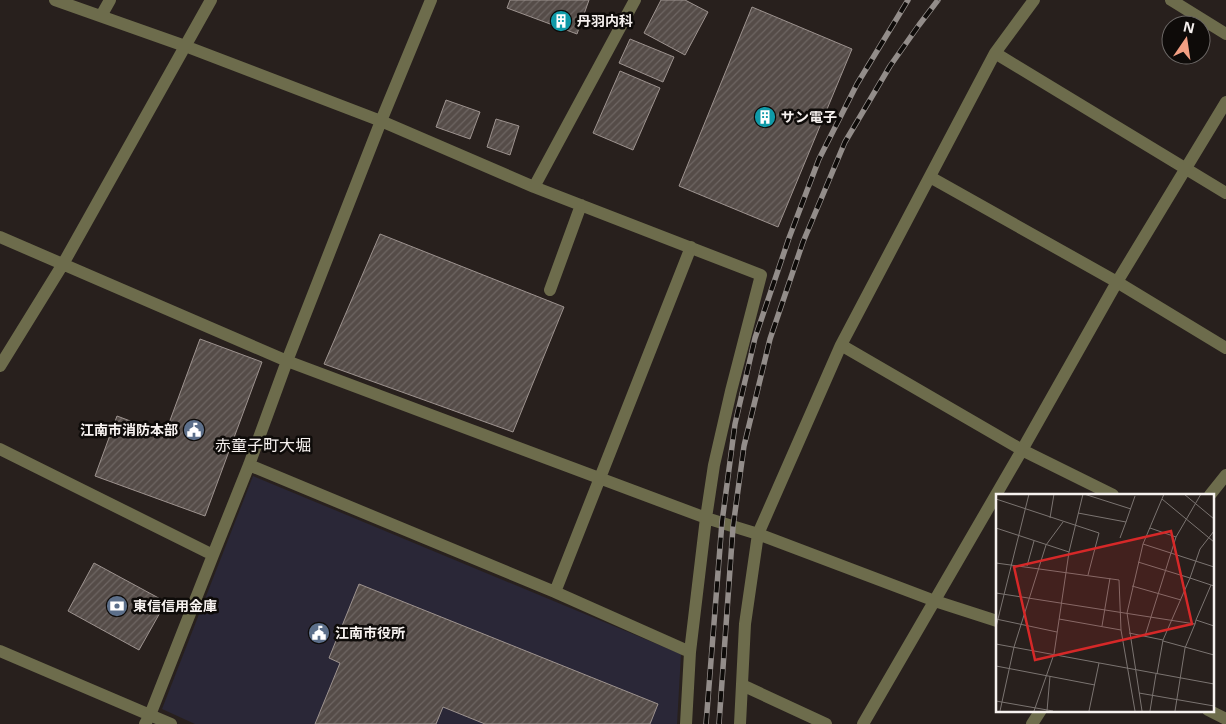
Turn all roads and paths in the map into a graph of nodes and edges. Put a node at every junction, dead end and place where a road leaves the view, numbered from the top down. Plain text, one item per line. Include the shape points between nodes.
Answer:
1 (55, 0) edge
2 (110, 0) edge
3 (211, 0) edge
4 (431, 0) edge
5 (635, 0) edge
6 (1034, 0) edge
7 (1171, 0) edge
8 (101, 16) junction
9 (1226, 34) edge
10 (185, 46) junction
11 (995, 53) junction
12 (1226, 102) edge
13 (381, 121) junction
14 (1186, 170) junction
15 (930, 177) junction
16 (534, 187) junction
17 (1226, 194) edge
18 (581, 205) junction
19 (0, 237) edge
20 (691, 248) junction
21 (62, 264) junction
22 (1116, 282) junction
23 (550, 290) dead end
24 (841, 345) junction
25 (1226, 348) edge
26 (287, 361) junction
27 (0, 366) edge
28 (0, 449) edge
29 (1022, 450) junction
30 (250, 465) junction
31 (1226, 475) edge
32 (599, 479) junction
33 (996, 494) edge
34 (1111, 494) edge
35 (1211, 494) edge
36 (996, 495) edge
37 (706, 518) junction
38 (758, 534) junction
39 (213, 555) junction
40 (555, 592) junction
41 (934, 601) junction
42 (996, 621) edge
43 (0, 651) edge
44 (690, 652) junction
45 (742, 685) junction
46 (1040, 712) edge
47 (1212, 712) edge
48 (1226, 719) edge
49 (148, 720) edge
50 (171, 724) edge
51 (686, 724) edge
52 (740, 724) edge
53 (826, 724) edge
54 (863, 724) edge
55 (1032, 724) edge

1 - 8 street
2 - 8 street
3 - 10 street
4 - 13 street
5 - 16 street
6 - 11 street
7 - 9 street
8 - 10 street
10 - 13 street
10 - 21 street
11 - 14 street
11 - 15 street
12 - 14 street
13 - 16 street
13 - 26 street
14 - 17 street
14 - 22 street
15 - 22 street
15 - 24 street
16 - 18 street
18 - 20 street
18 - 23 street
19 - 21 street
20 - 32 street
20 - 37 street via 761,275 718,446
21 - 26 street
21 - 27 street
22 - 25 street
22 - 29 street
24 - 29 street
24 - 38 street
26 - 30 street
26 - 32 street
28 - 39 street
29 - 33 street
29 - 34 street
30 - 39 street
30 - 40 street
31 - 35 street
32 - 37 street
32 - 40 street
36 - 41 street
37 - 38 street
37 - 44 street
38 - 41 street
38 - 45 street via 745,624
39 - 49 street
40 - 44 street
41 - 42 street
41 - 54 street
43 - 49 street
44 - 51 street
45 - 52 street
45 - 53 street
46 - 55 street
47 - 48 street
49 - 50 street

